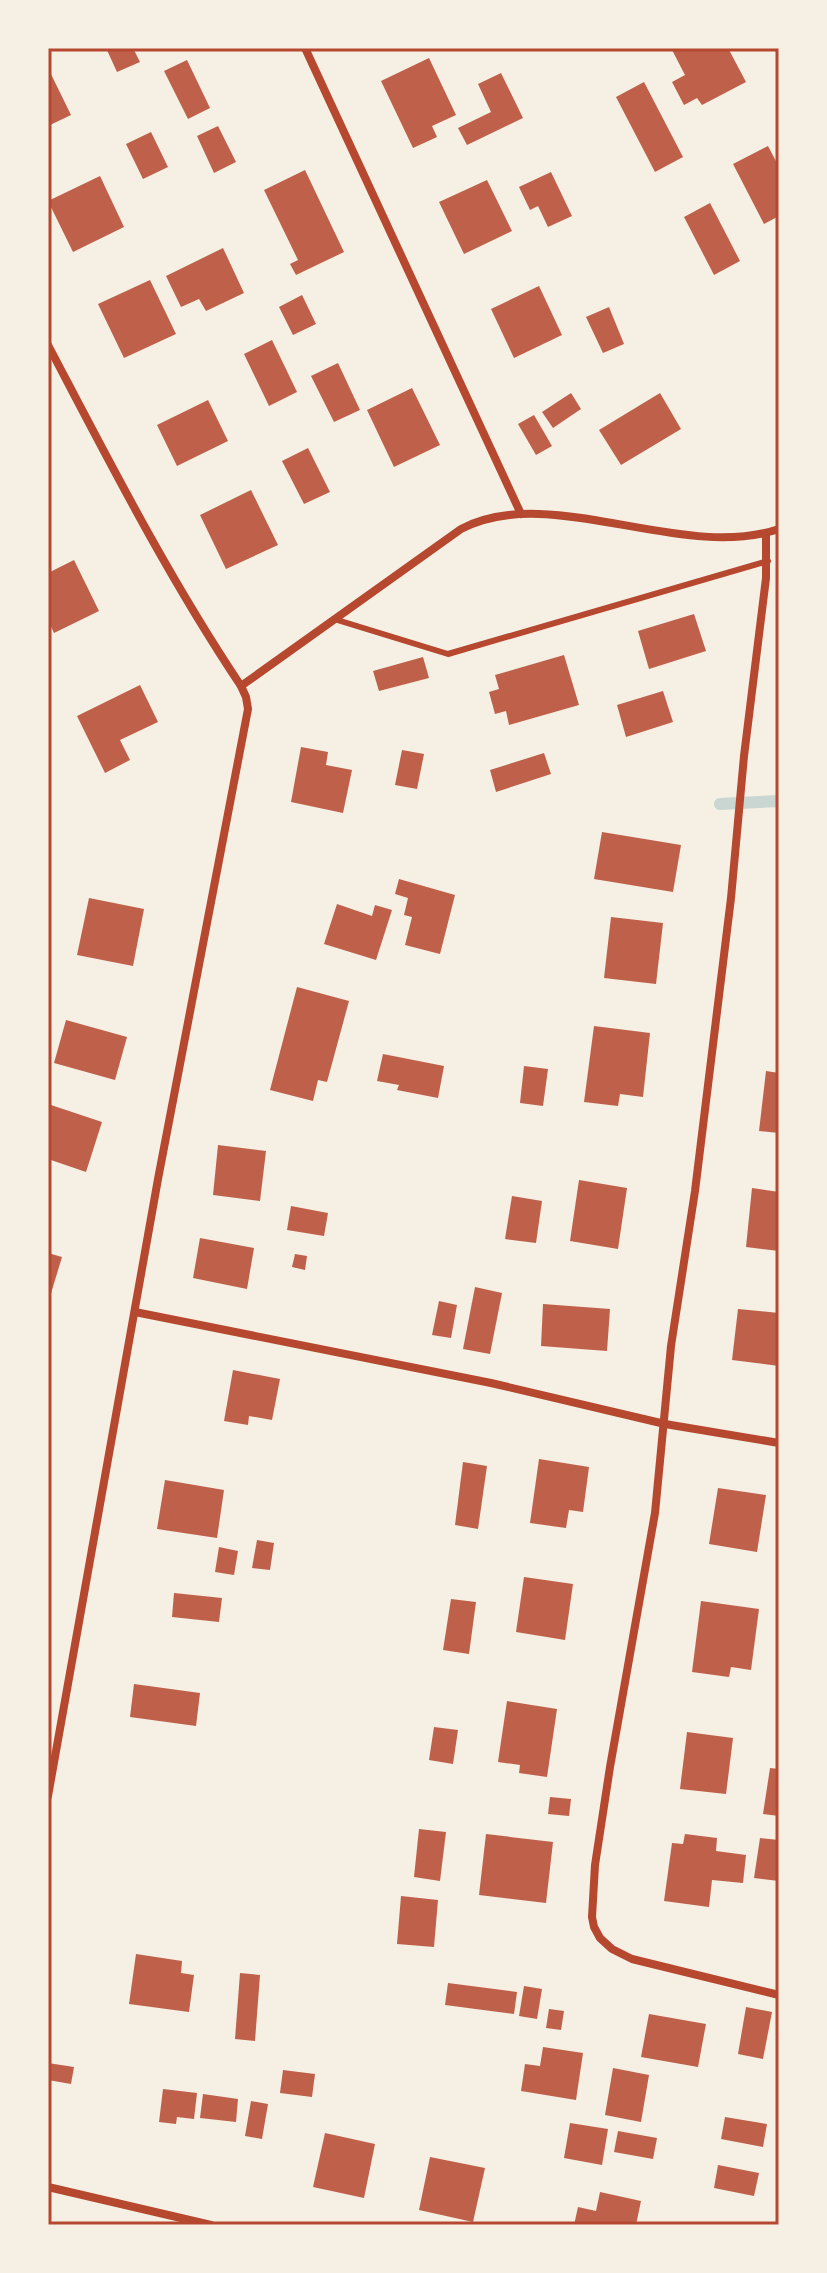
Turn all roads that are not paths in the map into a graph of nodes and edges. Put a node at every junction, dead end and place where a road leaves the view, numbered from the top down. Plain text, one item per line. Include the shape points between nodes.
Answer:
1 (305, 48) edge
2 (48, 345) edge
3 (521, 514) junction
4 (779, 529) edge
5 (766, 534) junction
6 (768, 561) junction
7 (334, 619) junction
8 (241, 686) junction
9 (135, 1312) junction
10 (665, 1424) junction
11 (779, 1443) edge
12 (48, 1796) edge
13 (779, 1995) edge
14 (48, 2187) edge
15 (211, 2225) edge

1 - 3 street
2 - 8 street via 156,550
3 - 5 street via 707,536
3 - 7 street via 476,520
4 - 5 street
5 - 6 street
6 - 7 lane via 448,654
6 - 10 street
7 - 8 street
8 - 9 street via 246,726
9 - 10 street via 491,1383
9 - 12 street
10 - 11 street
10 - 13 street via 655,1513 601,1818 592,1917 600,1938 632,1959
14 - 15 street

